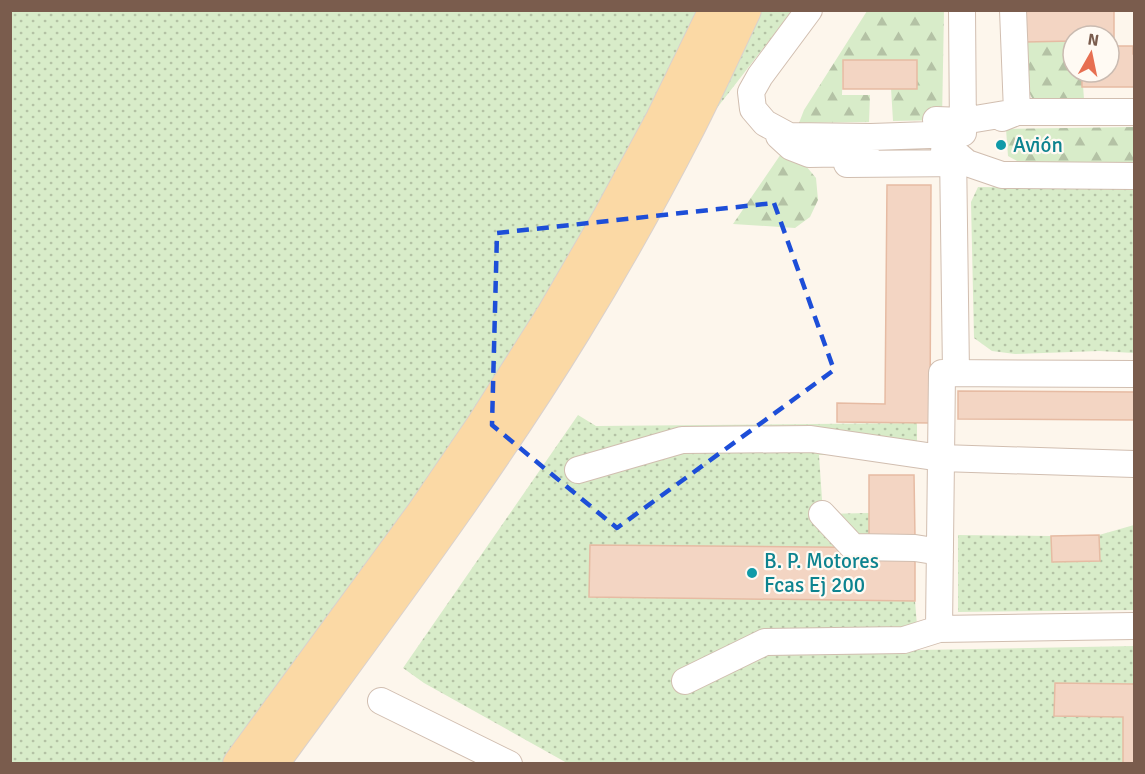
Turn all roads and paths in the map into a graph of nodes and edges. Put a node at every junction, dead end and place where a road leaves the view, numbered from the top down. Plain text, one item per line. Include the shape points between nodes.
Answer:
1 (715, 10) edge
2 (745, 10) edge
3 (809, 10) edge
4 (962, 10) edge
5 (1013, 10) edge
6 (1017, 112) junction
7 (1134, 112) edge
8 (765, 123) junction
9 (961, 140) junction
10 (1134, 176) edge
11 (956, 373) junction
12 (1134, 374) edge
13 (941, 458) junction
14 (1134, 464) edge
15 (578, 470) dead end
16 (822, 514) dead end
17 (940, 552) junction
18 (1134, 626) edge
19 (939, 629) junction
20 (685, 681) dead end
21 (381, 701) dead end
22 (239, 764) edge
23 (272, 764) edge
24 (509, 764) edge

1 - 22 main road via 608,219 488,417
2 - 23 main road via 688,128 575,329 457,509
3 - 8 street via 751,92 753,109
4 - 9 street
5 - 6 street
6 - 7 street
6 - 9 street
8 - 9 street via 789,136
8 - 9 street via 942,120
8 - 9 street via 791,147 809,154
9 - 10 street via 1002,175
9 - 11 street
11 - 12 street
11 - 13 street via 942,373
13 - 14 street
13 - 15 street via 811,440 682,440
13 - 17 street
16 - 17 street via 853,547
17 - 19 street
18 - 19 street
19 - 20 street via 904,640 765,642
21 - 24 street

